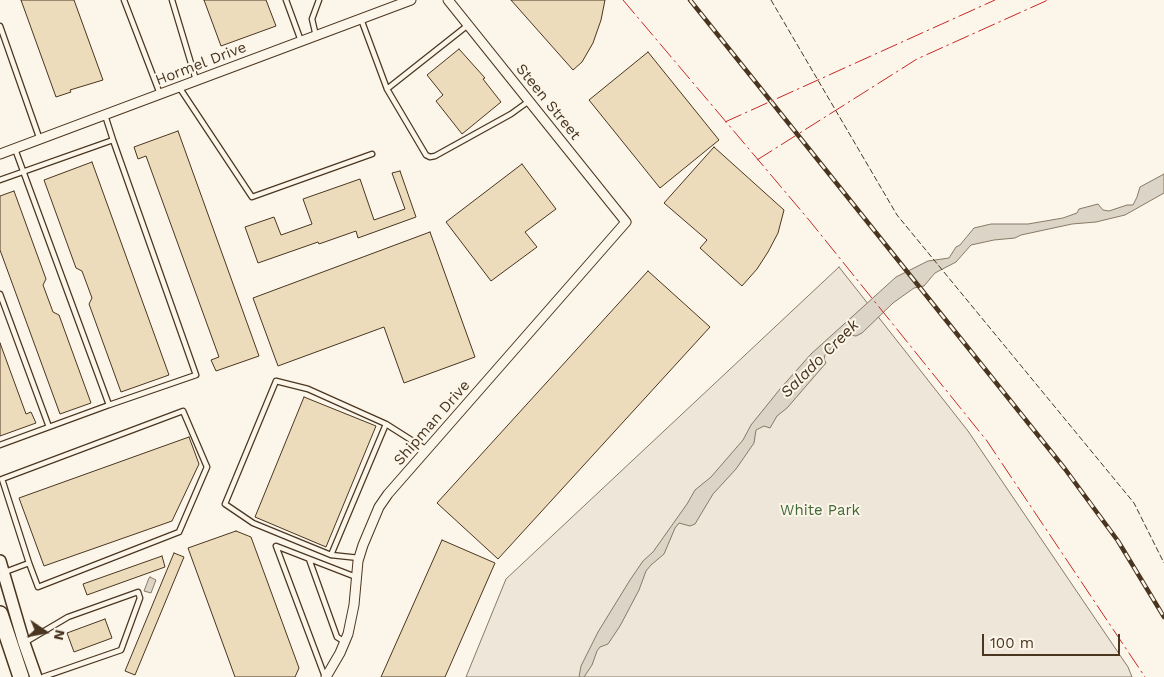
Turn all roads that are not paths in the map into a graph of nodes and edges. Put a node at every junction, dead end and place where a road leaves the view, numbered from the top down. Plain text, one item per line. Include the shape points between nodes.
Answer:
1 (124, 0) edge
2 (172, 0) edge
3 (286, 0) edge
4 (319, 0) edge
5 (412, 0) edge
6 (448, 0) edge
7 (361, 19) junction
8 (468, 25) junction
9 (0, 26) edge
10 (316, 36) junction
11 (301, 42) junction
12 (196, 81) junction
13 (179, 87) junction
14 (387, 89) junction
15 (160, 94) junction
16 (529, 101) junction
17 (105, 115) junction
18 (40, 140) junction
19 (113, 140) junction
20 (15, 149) junction
21 (0, 154) edge
22 (372, 154) dead end
23 (24, 171) junction
24 (0, 180) edge
25 (626, 222) joint
26 (0, 294) edge
27 (109, 405) junction
28 (386, 424) junction
29 (49, 427) junction
30 (0, 445) edge
31 (427, 450) junction
32 (331, 555) junction
33 (359, 558) junction
34 (309, 559) junction
35 (29, 563) junction
36 (2, 567) edge
37 (356, 578) junction
38 (0, 614) edge
39 (345, 642) junction
40 (24, 643) junction
41 (20, 677) edge
42 (36, 677) edge
43 (43, 677) edge
44 (325, 677) edge

1 - 15 lane
2 - 12 lane
3 - 11 lane
4 - 10 lane via 312,19
5 - 7 street, Hormel Drive
6 - 8 street, Steen Street
7 - 10 street, Hormel Drive
7 - 14 lane
8 - 14 lane
8 - 16 street, Steen Street
9 - 18 lane
10 - 11 street, Hormel Drive
11 - 12 street, Hormel Drive
12 - 13 street, Hormel Drive
13 - 15 street, Hormel Drive
13 - 22 lane via 252,197
14 - 16 lane via 430,157
15 - 17 street, Hormel Drive
16 - 25 street, Steen Street
17 - 18 street, Hormel Drive
17 - 19 lane
18 - 20 street, Hormel Drive
19 - 23 lane
19 - 27 lane via 196,375
20 - 21 street, Hormel Drive
20 - 23 lane
23 - 24 lane
23 - 27 lane
25 - 31 street, Shipman Drive
26 - 29 lane
27 - 29 lane
28 - 31 lane
28 - 32 lane
28 - 32 lane via 308,389 276,381 268,399 225,504 253,523
29 - 30 lane
31 - 33 street, Shipman Drive via 379,507
32 - 33 lane
33 - 37 street, Shipman Drive
34 - 37 lane
34 - 39 lane via 337,637
34 - 44 lane via 276,546
35 - 35 lane via 38,586 179,532 207,466 182,411 2,480
35 - 36 lane
36 - 40 main road
37 - 39 street, Shipman Drive
38 - 41 highway
39 - 44 street, Shipman Drive
40 - 42 main road
40 - 43 lane via 68,617 138,592 140,598 121,650

